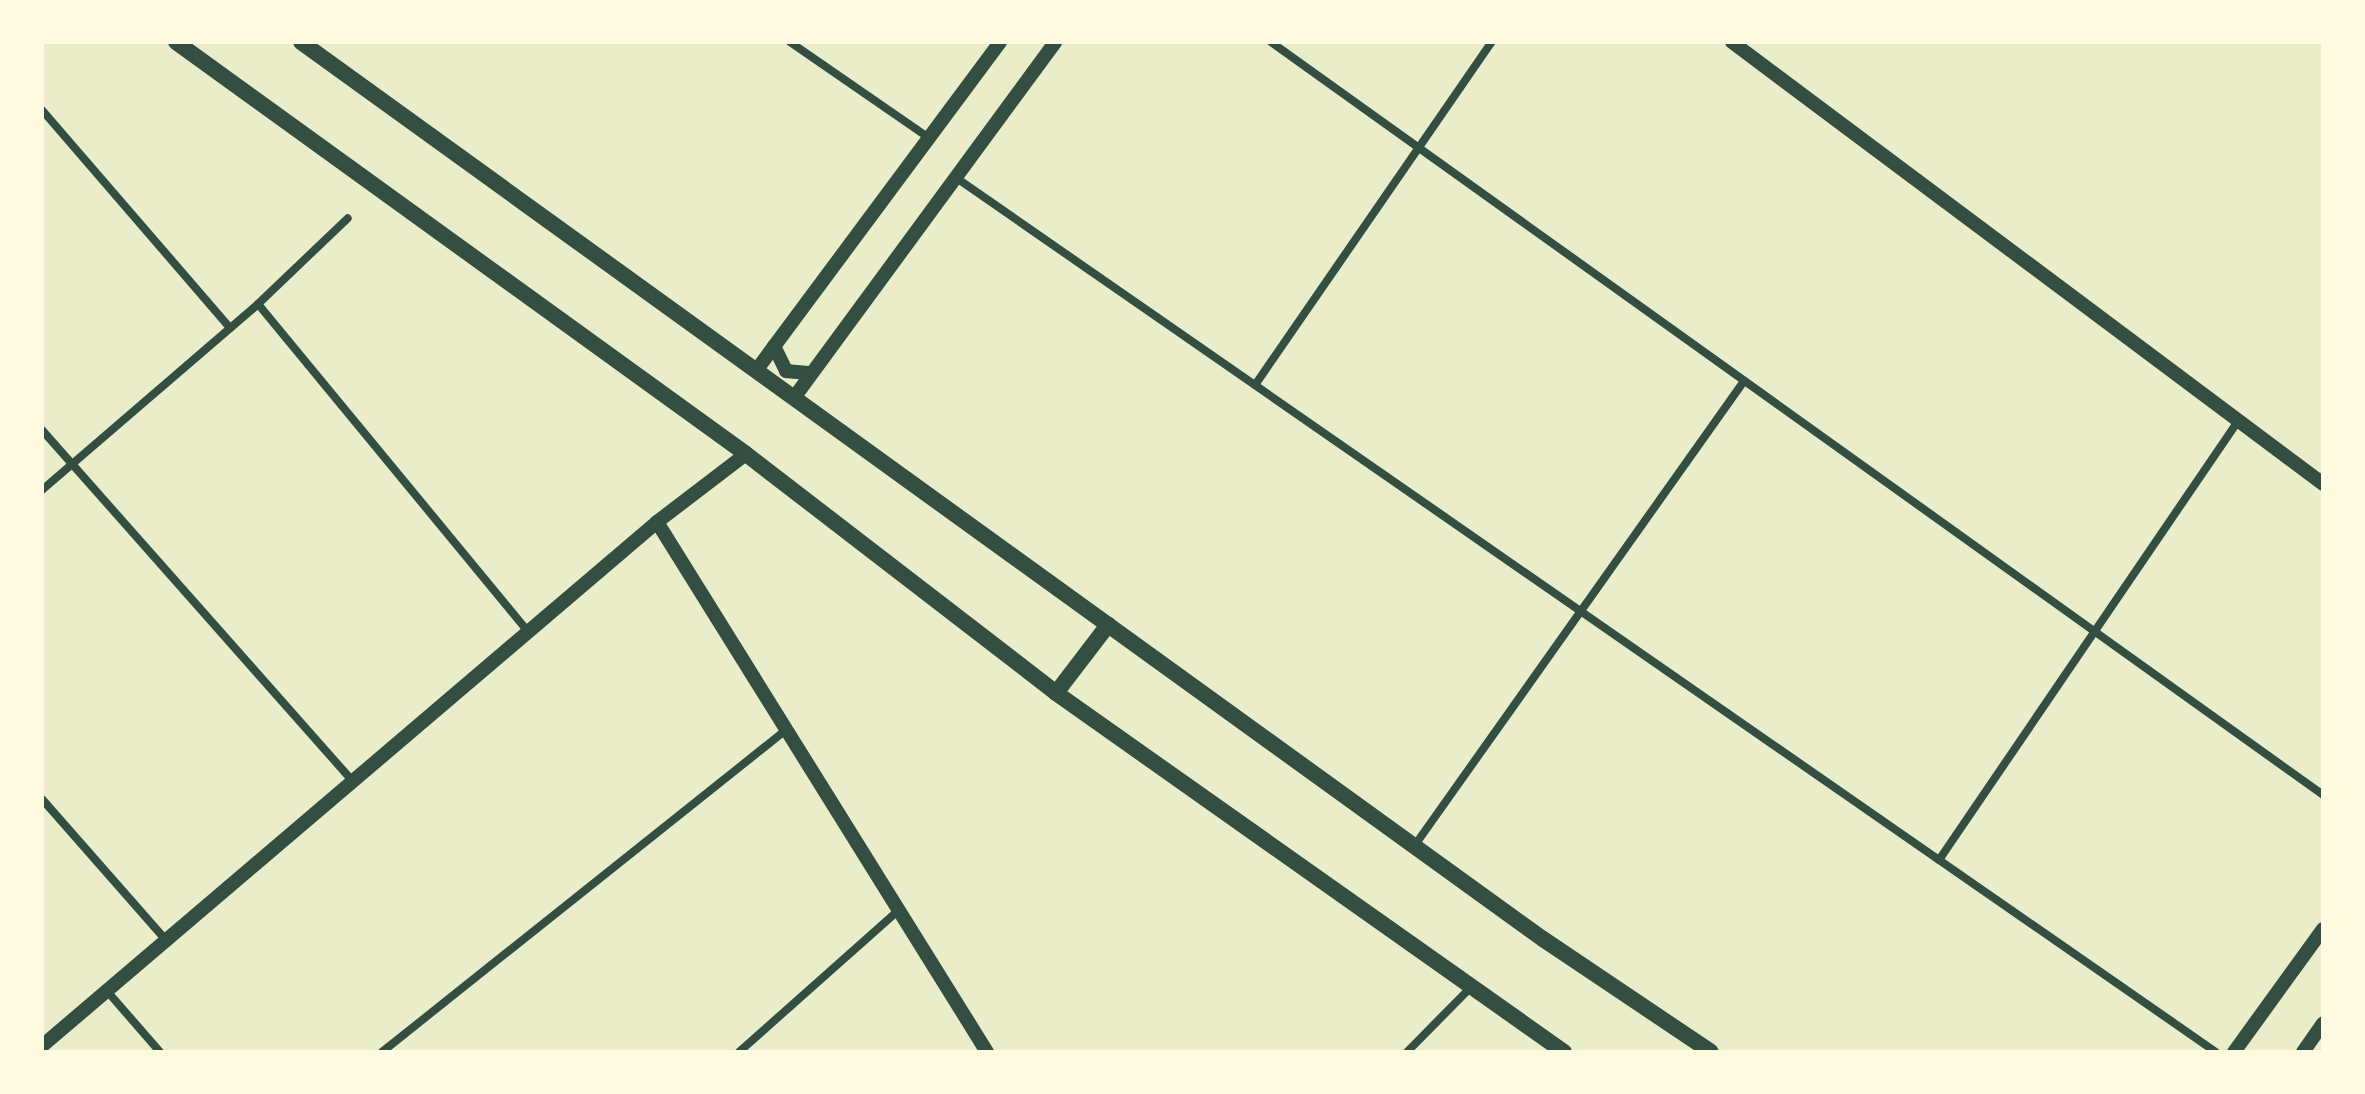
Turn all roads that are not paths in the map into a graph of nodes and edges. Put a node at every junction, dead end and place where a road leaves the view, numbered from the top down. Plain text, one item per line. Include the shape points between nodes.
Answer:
1 (176, 42) edge
2 (301, 42) edge
3 (790, 42) edge
4 (1000, 42) edge
5 (1055, 42) edge
6 (1271, 42) edge
7 (1492, 42) edge
8 (1732, 42) edge
9 (42, 110) edge
10 (929, 138) junction
11 (1417, 147) junction
12 (955, 177) junction
13 (348, 218) dead end
14 (258, 304) junction
15 (230, 328) junction
16 (774, 346) junction
17 (758, 368) junction
18 (811, 373) junction
19 (1744, 381) junction
20 (1255, 385) junction
21 (796, 395) junction
22 (2238, 421) junction
23 (42, 430) edge
24 (746, 454) junction
25 (72, 464) junction
26 (2323, 484) edge
27 (42, 490) edge
28 (657, 522) junction
29 (1580, 610) junction
30 (1108, 625) junction
31 (528, 632) junction
32 (2094, 632) junction
33 (1056, 693) junction
34 (786, 730) junction
35 (352, 781) junction
36 (2323, 795) edge
37 (42, 799) edge
38 (1415, 845) junction
39 (1939, 860) junction
40 (898, 911) junction
41 (2323, 929) edge
42 (166, 940) junction
43 (1472, 986) junction
44 (107, 991) junction
45 (2323, 1023) edge
46 (42, 1046) edge
47 (160, 1052) edge
48 (382, 1052) edge
49 (739, 1052) edge
50 (987, 1052) edge
51 (1407, 1052) edge
52 (1564, 1052) edge
53 (1711, 1052) edge
54 (2216, 1052) edge
55 (2234, 1052) edge
56 (2303, 1052) edge

1 - 24 main road
2 - 17 main road
3 - 10 street
4 - 10 street
5 - 12 street
6 - 11 street
7 - 11 street
8 - 22 street
9 - 15 street
10 - 16 street
11 - 19 street
11 - 20 street
12 - 18 street
12 - 20 street
13 - 14 street
14 - 15 street
14 - 31 street
15 - 25 street
16 - 17 street
16 - 18 street via 786,371
17 - 21 main road
18 - 21 street
19 - 29 street
19 - 32 street
20 - 29 street
21 - 30 main road
22 - 26 street
22 - 32 street
23 - 25 street
24 - 28 street
24 - 33 main road
25 - 27 street
25 - 35 street
28 - 31 street
28 - 34 street
29 - 38 street
29 - 39 street
30 - 33 main road
30 - 38 main road
31 - 35 street
32 - 36 street
32 - 39 street
33 - 43 main road
34 - 40 street
34 - 48 street
35 - 42 street
37 - 42 street
38 - 53 main road
39 - 54 street
40 - 49 street
40 - 50 street
41 - 55 street
42 - 44 street
43 - 51 street
43 - 52 main road
44 - 46 street
44 - 47 street
45 - 56 street

